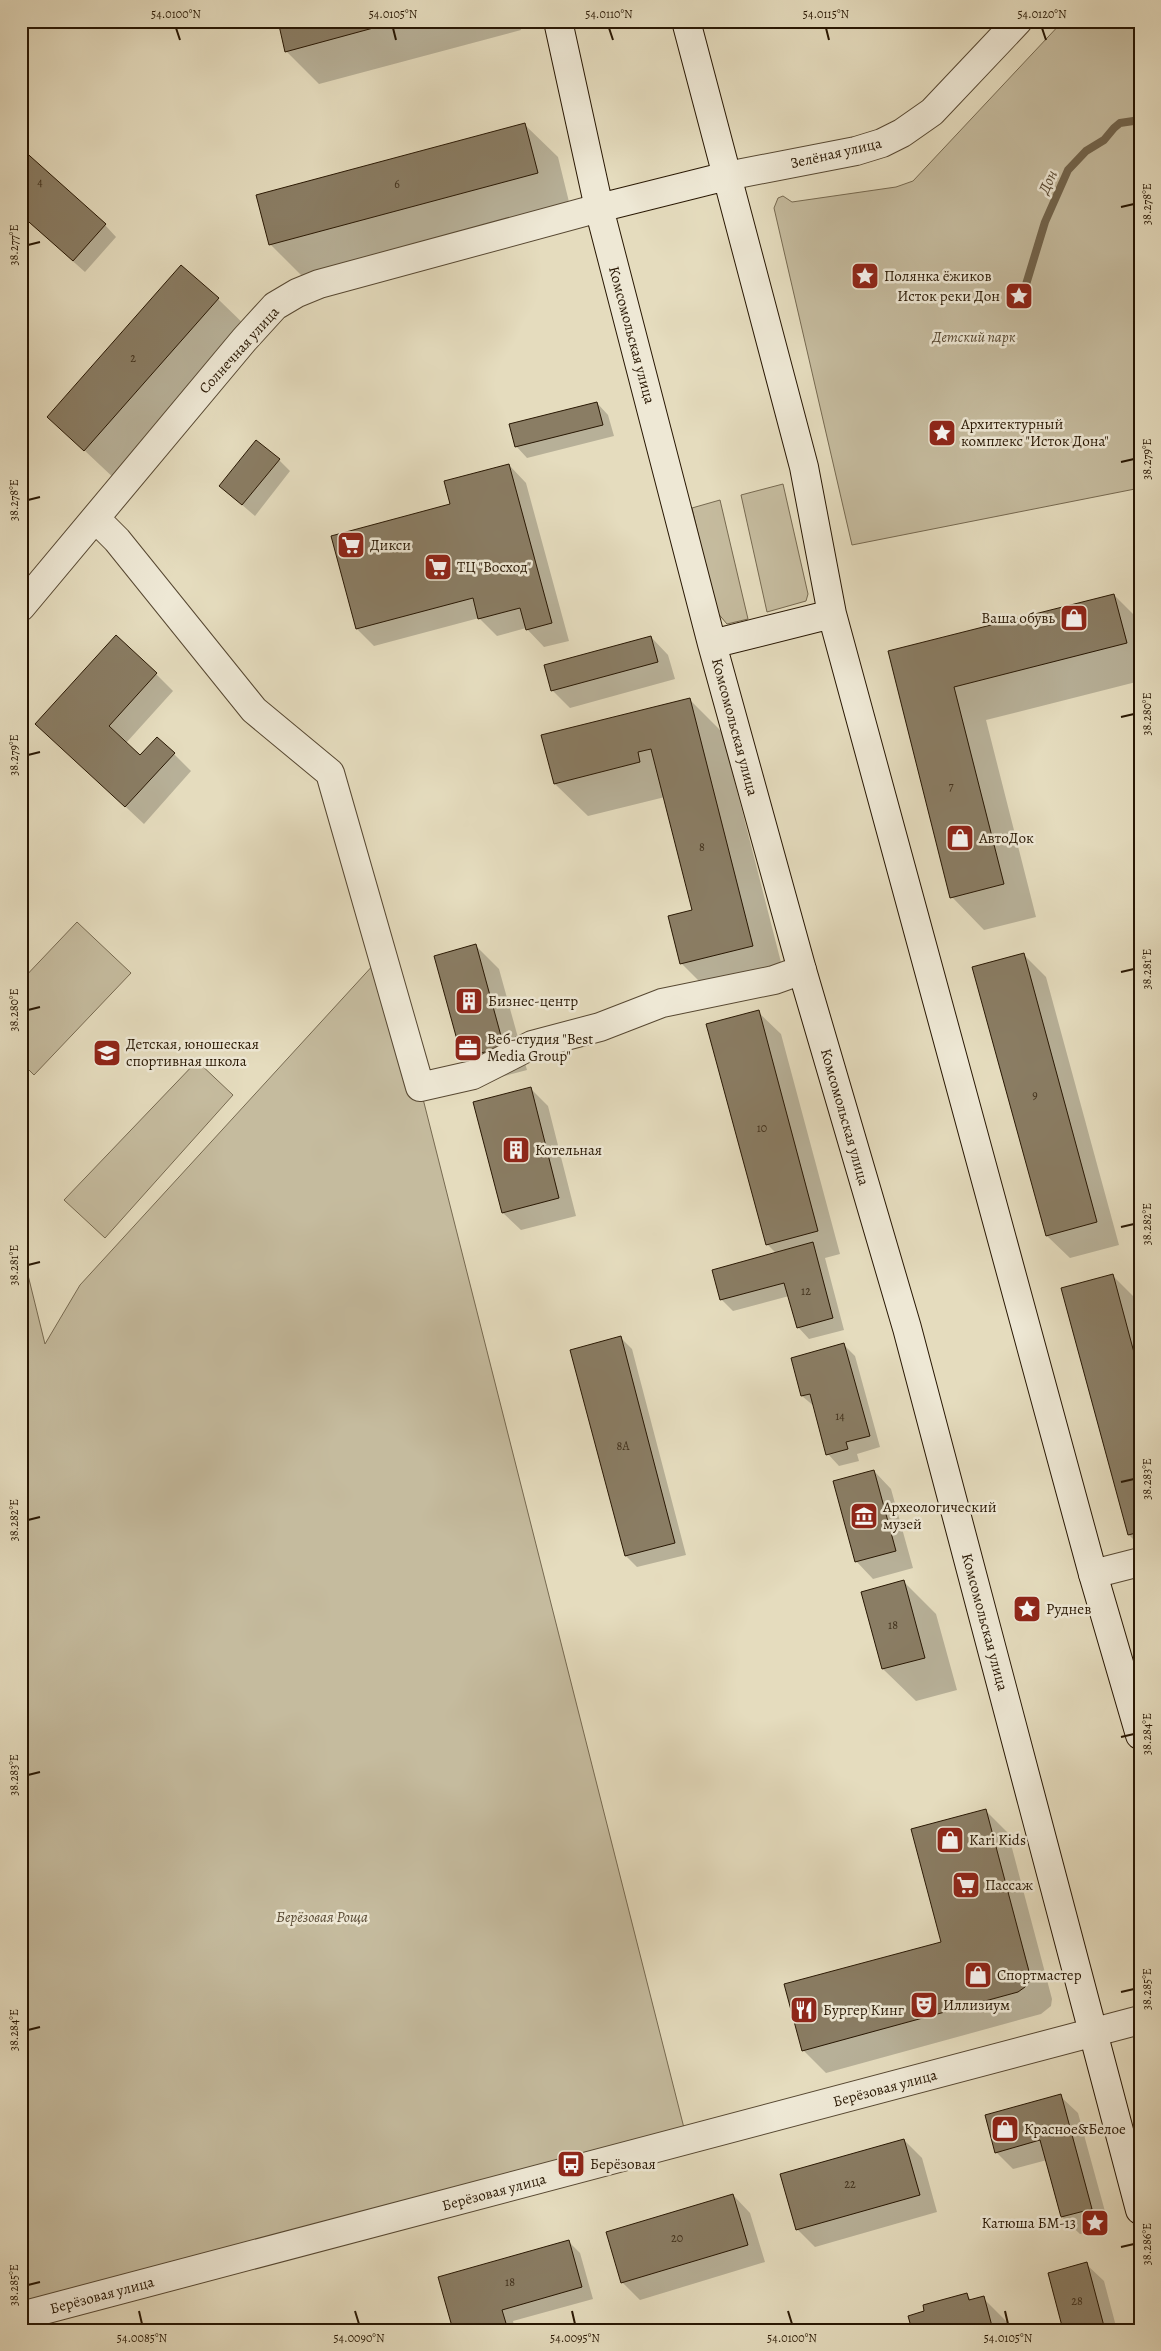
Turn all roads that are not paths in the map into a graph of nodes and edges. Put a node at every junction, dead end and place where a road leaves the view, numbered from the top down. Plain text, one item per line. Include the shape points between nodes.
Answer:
1 (558, 21) edge
2 (686, 21) edge
3 (1018, 21) edge
4 (727, 176) junction
5 (599, 208) junction
6 (96, 519) junction
7 (21, 606) edge
8 (832, 614) junction
9 (712, 644) junction
10 (802, 970) junction
11 (1140, 1562) edge
12 (1093, 1574) junction
13 (1140, 1735) edge
14 (1140, 2020) edge
15 (1094, 2032) junction
16 (1140, 2210) edge
17 (21, 2316) edge

1 - 5 main road, Комсомольская улица
2 - 4 main road
3 - 4 main road, Зелёная улица via 938,106 882,144
4 - 5 main road, Зелёная улица
4 - 8 main road via 804,467
5 - 6 main road, Солнечная улица via 297,292 275,306 244,340
5 - 9 main road, Комсомольская улица
6 - 7 main road, Солнечная улица
6 - 10 main road via 117,540 254,710 330,773 420,1087 473,1075 532,1045 600,1027 662,1003 774,980
8 - 9 main road
8 - 12 main road
9 - 10 main road, Комсомольская улица
10 - 15 main road, Комсомольская улица via 907,1328
11 - 12 main road
12 - 13 main road
14 - 15 main road, Берёзовая улица
15 - 16 main road, Комсомольская улица
15 - 17 main road, Берёзовая улица

